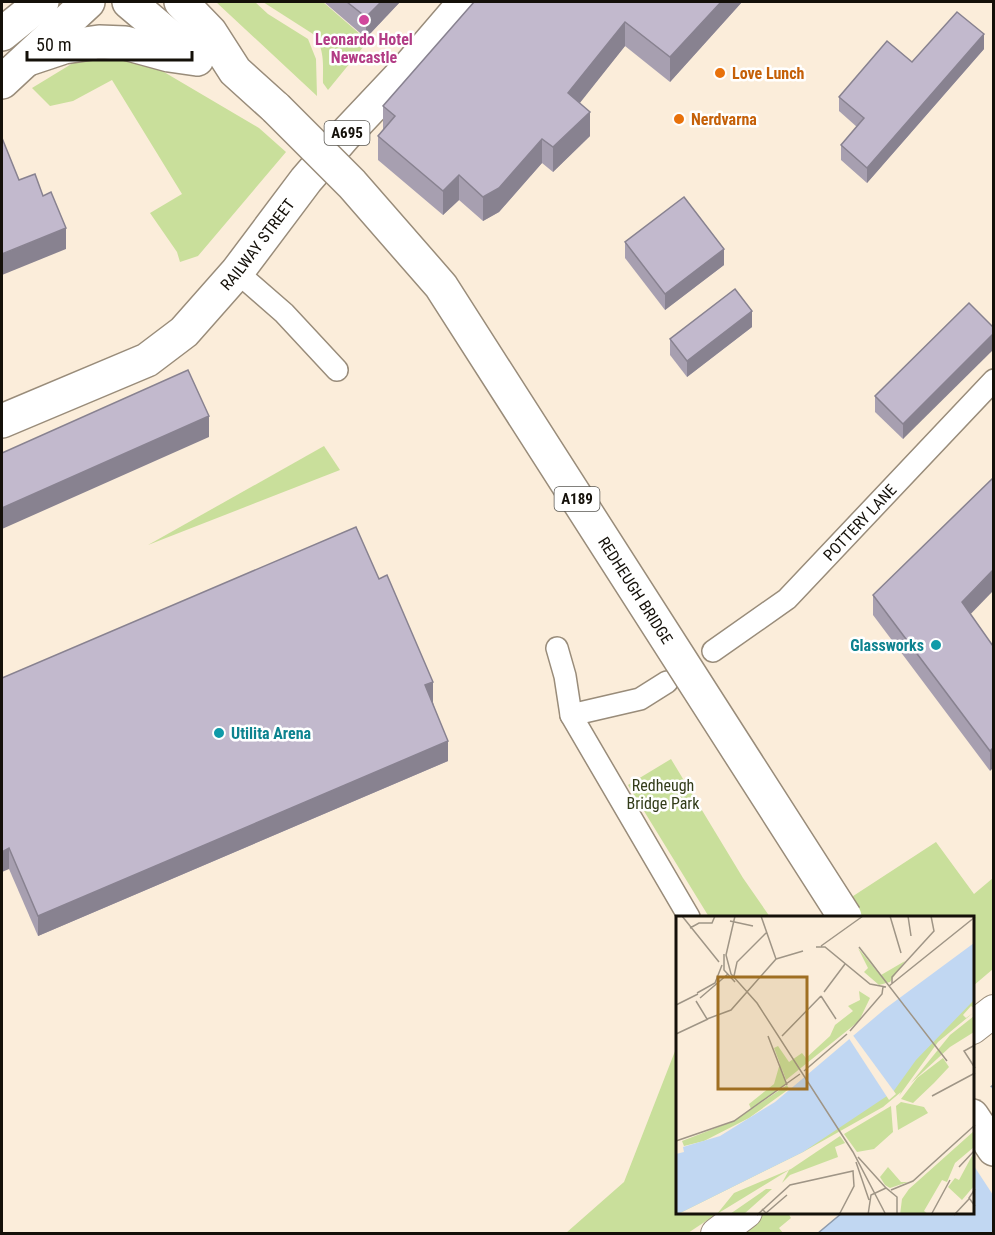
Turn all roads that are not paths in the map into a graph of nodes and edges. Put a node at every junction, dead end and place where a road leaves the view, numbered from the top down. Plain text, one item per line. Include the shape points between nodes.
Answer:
1 (42, 2) edge
2 (88, 2) edge
3 (129, 2) edge
4 (182, 2) edge
5 (465, 2) edge
6 (2, 34) edge
7 (28, 59) junction
8 (197, 59) junction
9 (235, 71) junction
10 (2, 81) edge
11 (237, 272) junction
12 (337, 370) dead end
13 (993, 380) edge
14 (2, 421) edge
15 (557, 648) dead end
16 (713, 651) dead end
17 (667, 681) dead end
18 (571, 715) junction
19 (688, 916) edge
20 (844, 916) edge
21 (993, 1011) edge
22 (974, 1026) edge
23 (974, 1119) edge
24 (993, 1149) edge
25 (743, 1214) edge
26 (717, 1233) edge

1 - 6 main road
2 - 7 main road
3 - 8 main road, A189
4 - 9 main road, A189 via 210,32
5 - 11 main road, RAILWAY STREET / A695 via 306,180
7 - 8 main road via 63,47 99,42 125,43
7 - 10 main road
8 - 9 main road, A189
9 - 20 main road, REDHEUGH BRIDGE / A189, bridge via 352,184 441,286
11 - 12 street via 284,313
11 - 14 main road, RAILWAY STREET / A695 via 184,332 147,360
13 - 16 street, POTTERY LANE via 787,599
15 - 18 street
17 - 18 street via 640,699
18 - 19 street
21 - 22 street
23 - 24 main road
25 - 26 street

